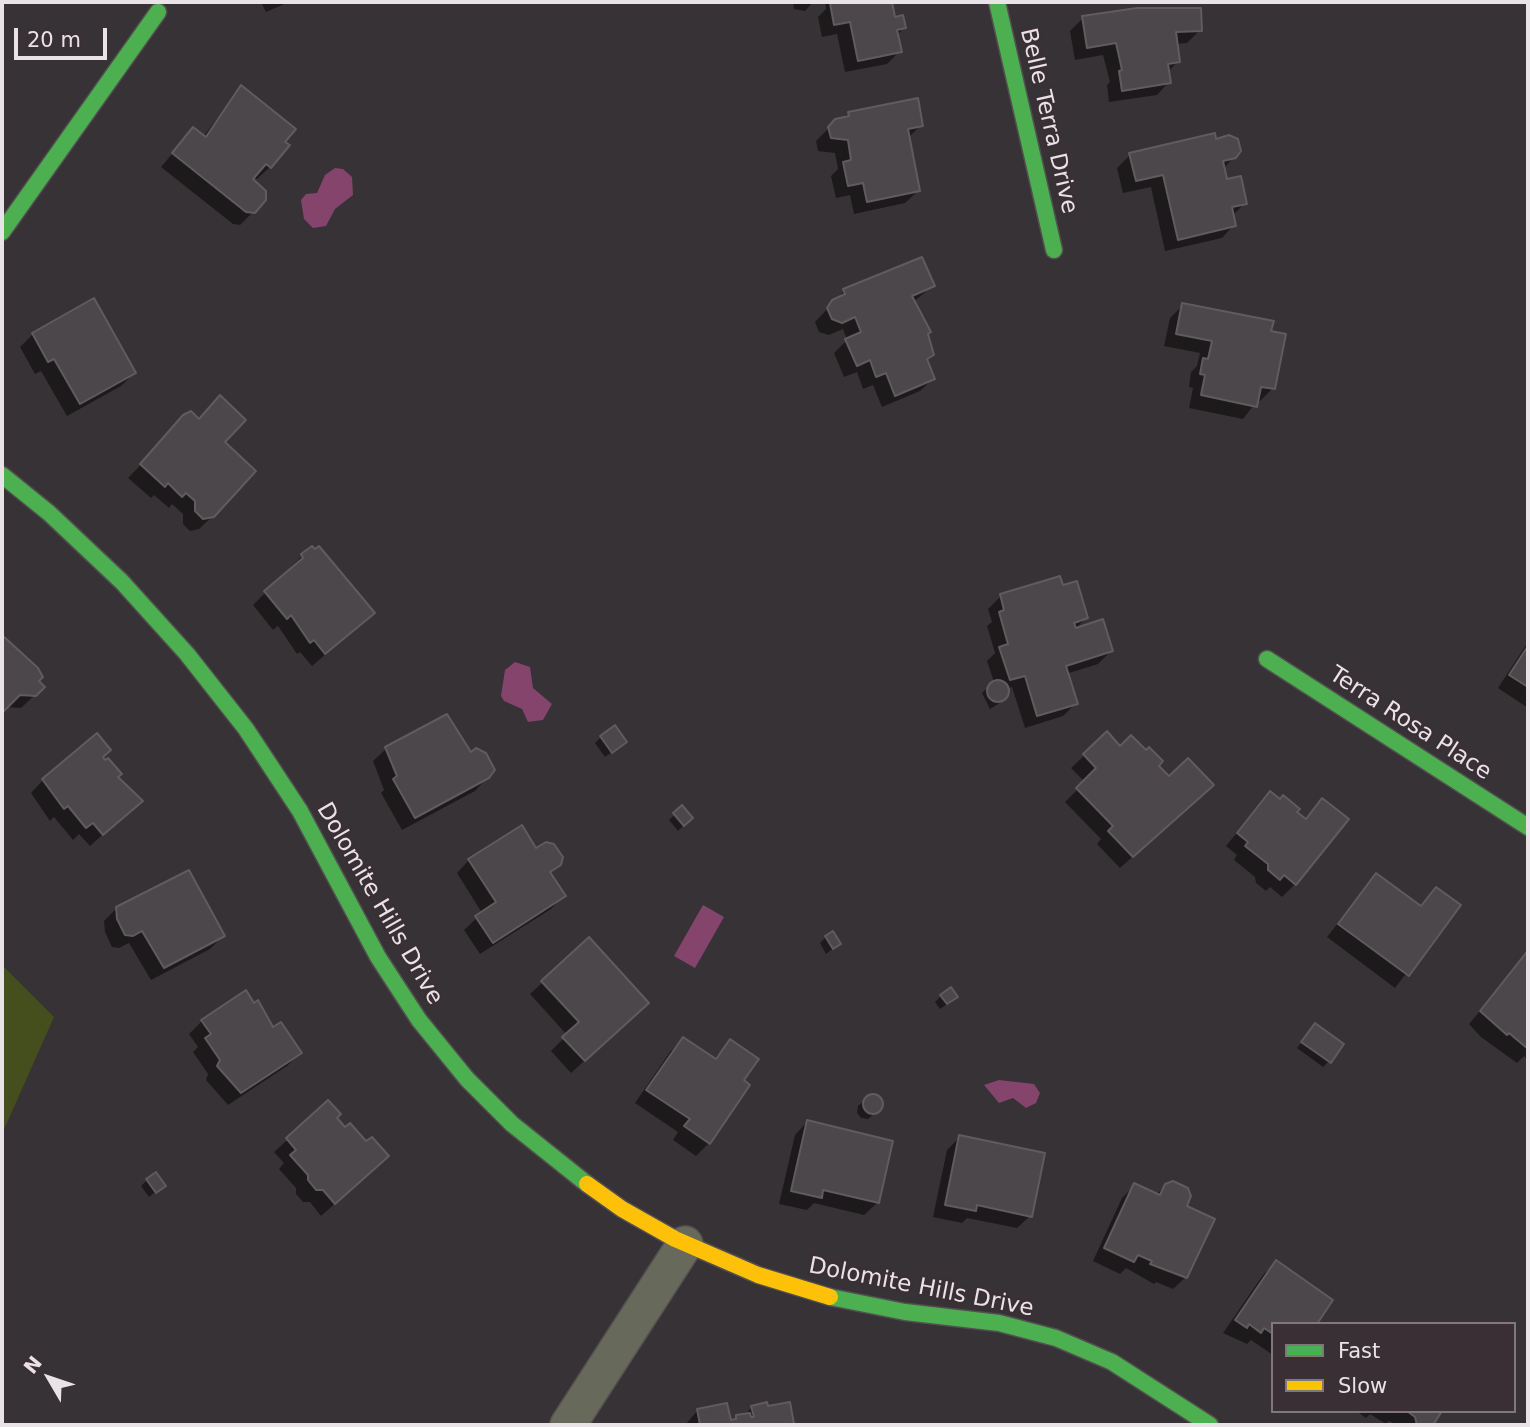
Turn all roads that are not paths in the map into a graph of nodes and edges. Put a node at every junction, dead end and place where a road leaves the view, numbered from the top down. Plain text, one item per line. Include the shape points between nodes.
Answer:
1 (997, 2) edge
2 (158, 12) dead end
3 (2, 232) edge
4 (1054, 250) dead end
5 (2, 475) edge
6 (1267, 659) dead end
7 (1528, 827) edge
8 (685, 1244) junction
9 (568, 1425) edge
10 (1210, 1425) edge

1 - 4 street, Belle Terra Drive
2 - 3 street
5 - 8 street, Dolomite Hills Drive via 122,582 187,654 300,811 378,957 419,1020 467,1079 559,1165 622,1209
6 - 7 street, Terra Rosa Place
8 - 9 street
8 - 10 street, Dolomite Hills Drive via 758,1275 830,1297 999,1323 1056,1338 1112,1362

